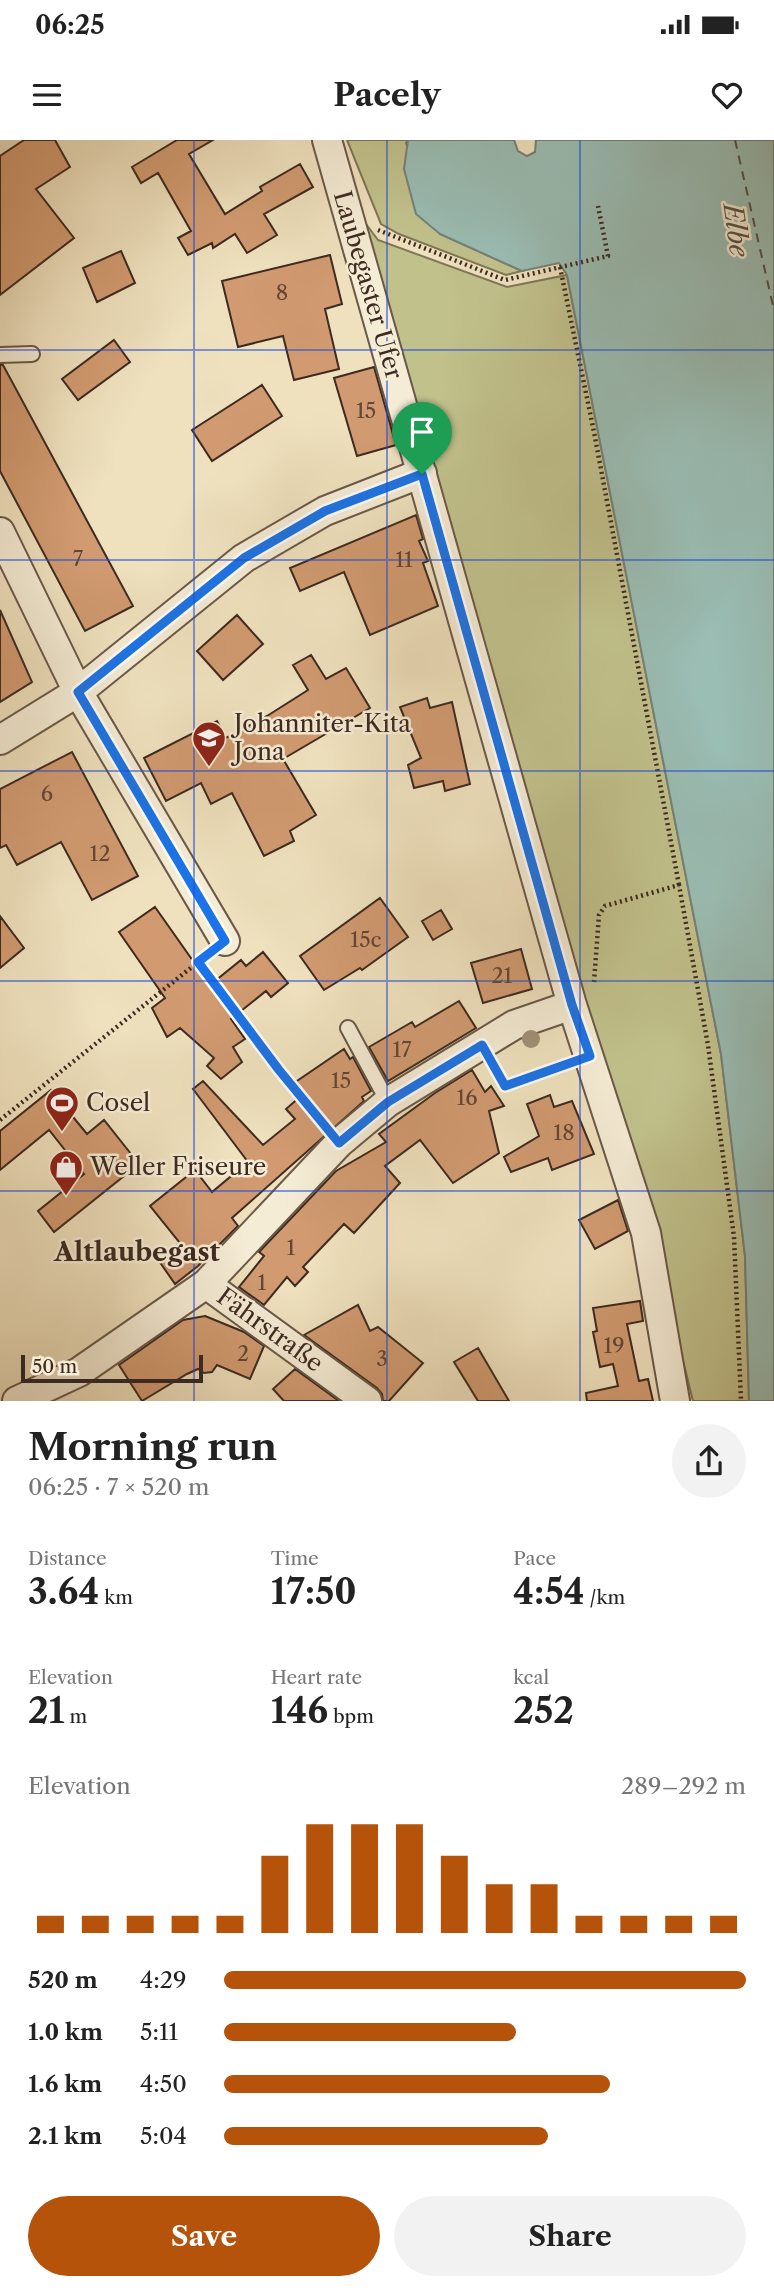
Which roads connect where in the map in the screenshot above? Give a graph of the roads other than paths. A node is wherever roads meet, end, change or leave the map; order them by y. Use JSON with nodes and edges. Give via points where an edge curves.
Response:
{"nodes":[{"id":1,"x":327,"y":140,"type":"edge"},
{"id":2,"x":32,"y":354,"type":"dead end"},
{"id":3,"x":0,"y":355,"type":"edge"},
{"id":4,"x":422,"y":474,"type":"junction"},
{"id":5,"x":0,"y":532,"type":"edge"},
{"id":6,"x":78,"y":692,"type":"junction"},
{"id":7,"x":0,"y":740,"type":"edge"},
{"id":8,"x":225,"y":941,"type":"road end"},
{"id":9,"x":572,"y":1005,"type":"junction"},
{"id":10,"x":348,"y":1028,"type":"dead end"},
{"id":11,"x":388,"y":1102,"type":"junction"},
{"id":12,"x":206,"y":1284,"type":"junction"},
{"id":13,"x":17,"y":1401,"type":"edge"},
{"id":14,"x":367,"y":1401,"type":"edge"},
{"id":15,"x":675,"y":1401,"type":"edge"}],
"edges":[{"from":1,"to":4,"type":"street","name":"Laubegaster Ufer"},
{"from":2,"to":3,"type":"lane"},
{"from":4,"to":6,"type":"street","via":[[325,511],[244,558]]},
{"from":4,"to":9,"type":"street","name":"Laubegaster Ufer"},
{"from":5,"to":6,"type":"street"},
{"from":6,"to":7,"type":"street"},
{"from":6,"to":8,"type":"street"},
{"from":9,"to":11,"type":"street","via":[[514,1025]]},
{"from":9,"to":15,"type":"street","name":"Laubegaster Ufer","via":[[646,1233]]},
{"from":10,"to":11,"type":"lane"},
{"from":11,"to":12,"type":"street","via":[[339,1143]]},
{"from":12,"to":13,"type":"street","via":[[79,1372]]},
{"from":12,"to":14,"type":"street","name":"Fährstraße"}]}
